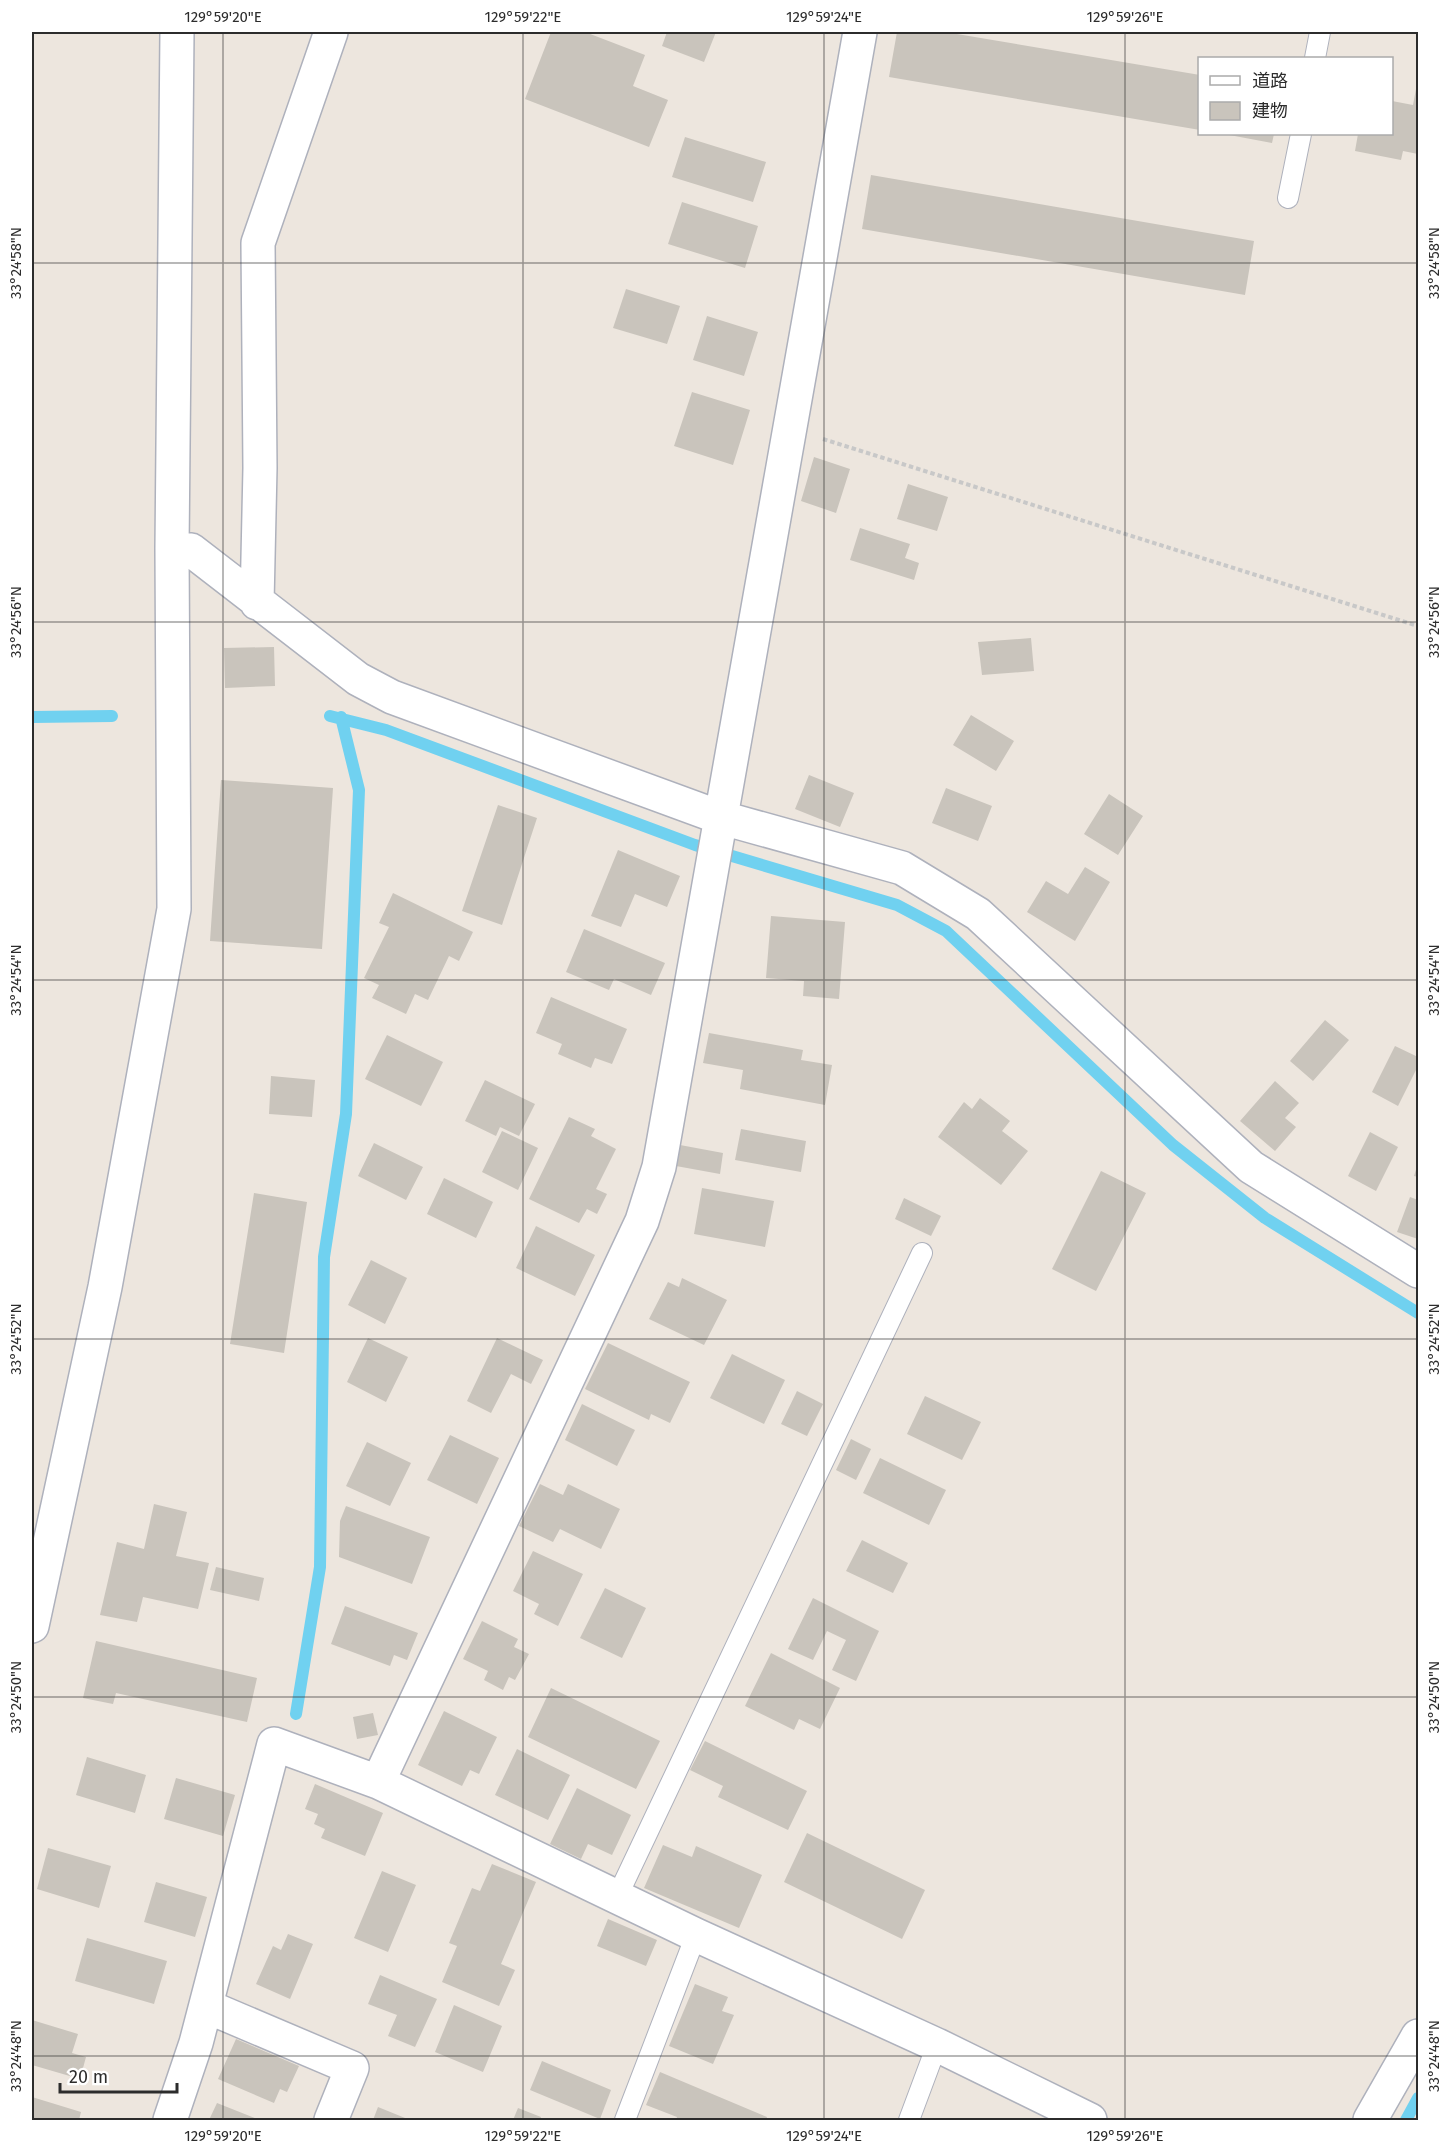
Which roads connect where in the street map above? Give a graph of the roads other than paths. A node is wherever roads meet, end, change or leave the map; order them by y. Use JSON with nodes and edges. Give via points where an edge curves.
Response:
{"nodes":[{"id":1,"x":177,"y":32,"type":"edge"},
{"id":2,"x":331,"y":32,"type":"edge"},
{"id":3,"x":860,"y":32,"type":"edge"},
{"id":4,"x":1320,"y":32,"type":"edge"},
{"id":5,"x":1315,"y":57,"type":"edge"},
{"id":6,"x":1300,"y":135,"type":"edge"},
{"id":7,"x":1288,"y":198,"type":"dead end"},
{"id":8,"x":172,"y":549,"type":"junction"},
{"id":9,"x":257,"y":603,"type":"junction"},
{"id":10,"x":719,"y":817,"type":"junction"},
{"id":11,"x":922,"y":1252,"type":"dead end"},
{"id":12,"x":1419,"y":1271,"type":"edge"},
{"id":13,"x":32,"y":1626,"type":"edge"},
{"id":14,"x":378,"y":1782,"type":"junction"},
{"id":15,"x":617,"y":1897,"type":"junction"},
{"id":16,"x":696,"y":1935,"type":"junction"},
{"id":17,"x":206,"y":2006,"type":"junction"},
{"id":18,"x":1419,"y":2036,"type":"edge"},
{"id":19,"x":937,"y":2045,"type":"junction"},
{"id":20,"x":170,"y":2121,"type":"edge"},
{"id":21,"x":331,"y":2121,"type":"edge"},
{"id":22,"x":625,"y":2121,"type":"edge"},
{"id":23,"x":909,"y":2121,"type":"edge"},
{"id":24,"x":1090,"y":2121,"type":"edge"},
{"id":25,"x":1370,"y":2121,"type":"edge"}],
"edges":[{"from":1,"to":8,"type":"street"},
{"from":2,"to":9,"type":"street","via":[[258,243]]},
{"from":3,"to":10,"type":"street"},
{"from":4,"to":5,"type":"lane"},
{"from":6,"to":7,"type":"lane"},
{"from":8,"to":9,"type":"street","via":[[191,550]]},
{"from":8,"to":13,"type":"street","via":[[174,909],[105,1287]]},
{"from":9,"to":10,"type":"street","via":[[358,679],[392,697]]},
{"from":10,"to":12,"type":"street","via":[[902,868],[978,914],[1251,1167]]},
{"from":10,"to":14,"type":"street","via":[[658,1167],[642,1221]]},
{"from":11,"to":15,"type":"lane"},
{"from":14,"to":15,"type":"street"},
{"from":14,"to":17,"type":"street","via":[[274,1744]]},
{"from":15,"to":16,"type":"street"},
{"from":16,"to":19,"type":"street"},
{"from":16,"to":22,"type":"lane"},
{"from":17,"to":20,"type":"street"},
{"from":17,"to":21,"type":"street","via":[[352,2068]]},
{"from":18,"to":25,"type":"street"},
{"from":19,"to":23,"type":"lane"},
{"from":19,"to":24,"type":"street"}]}
